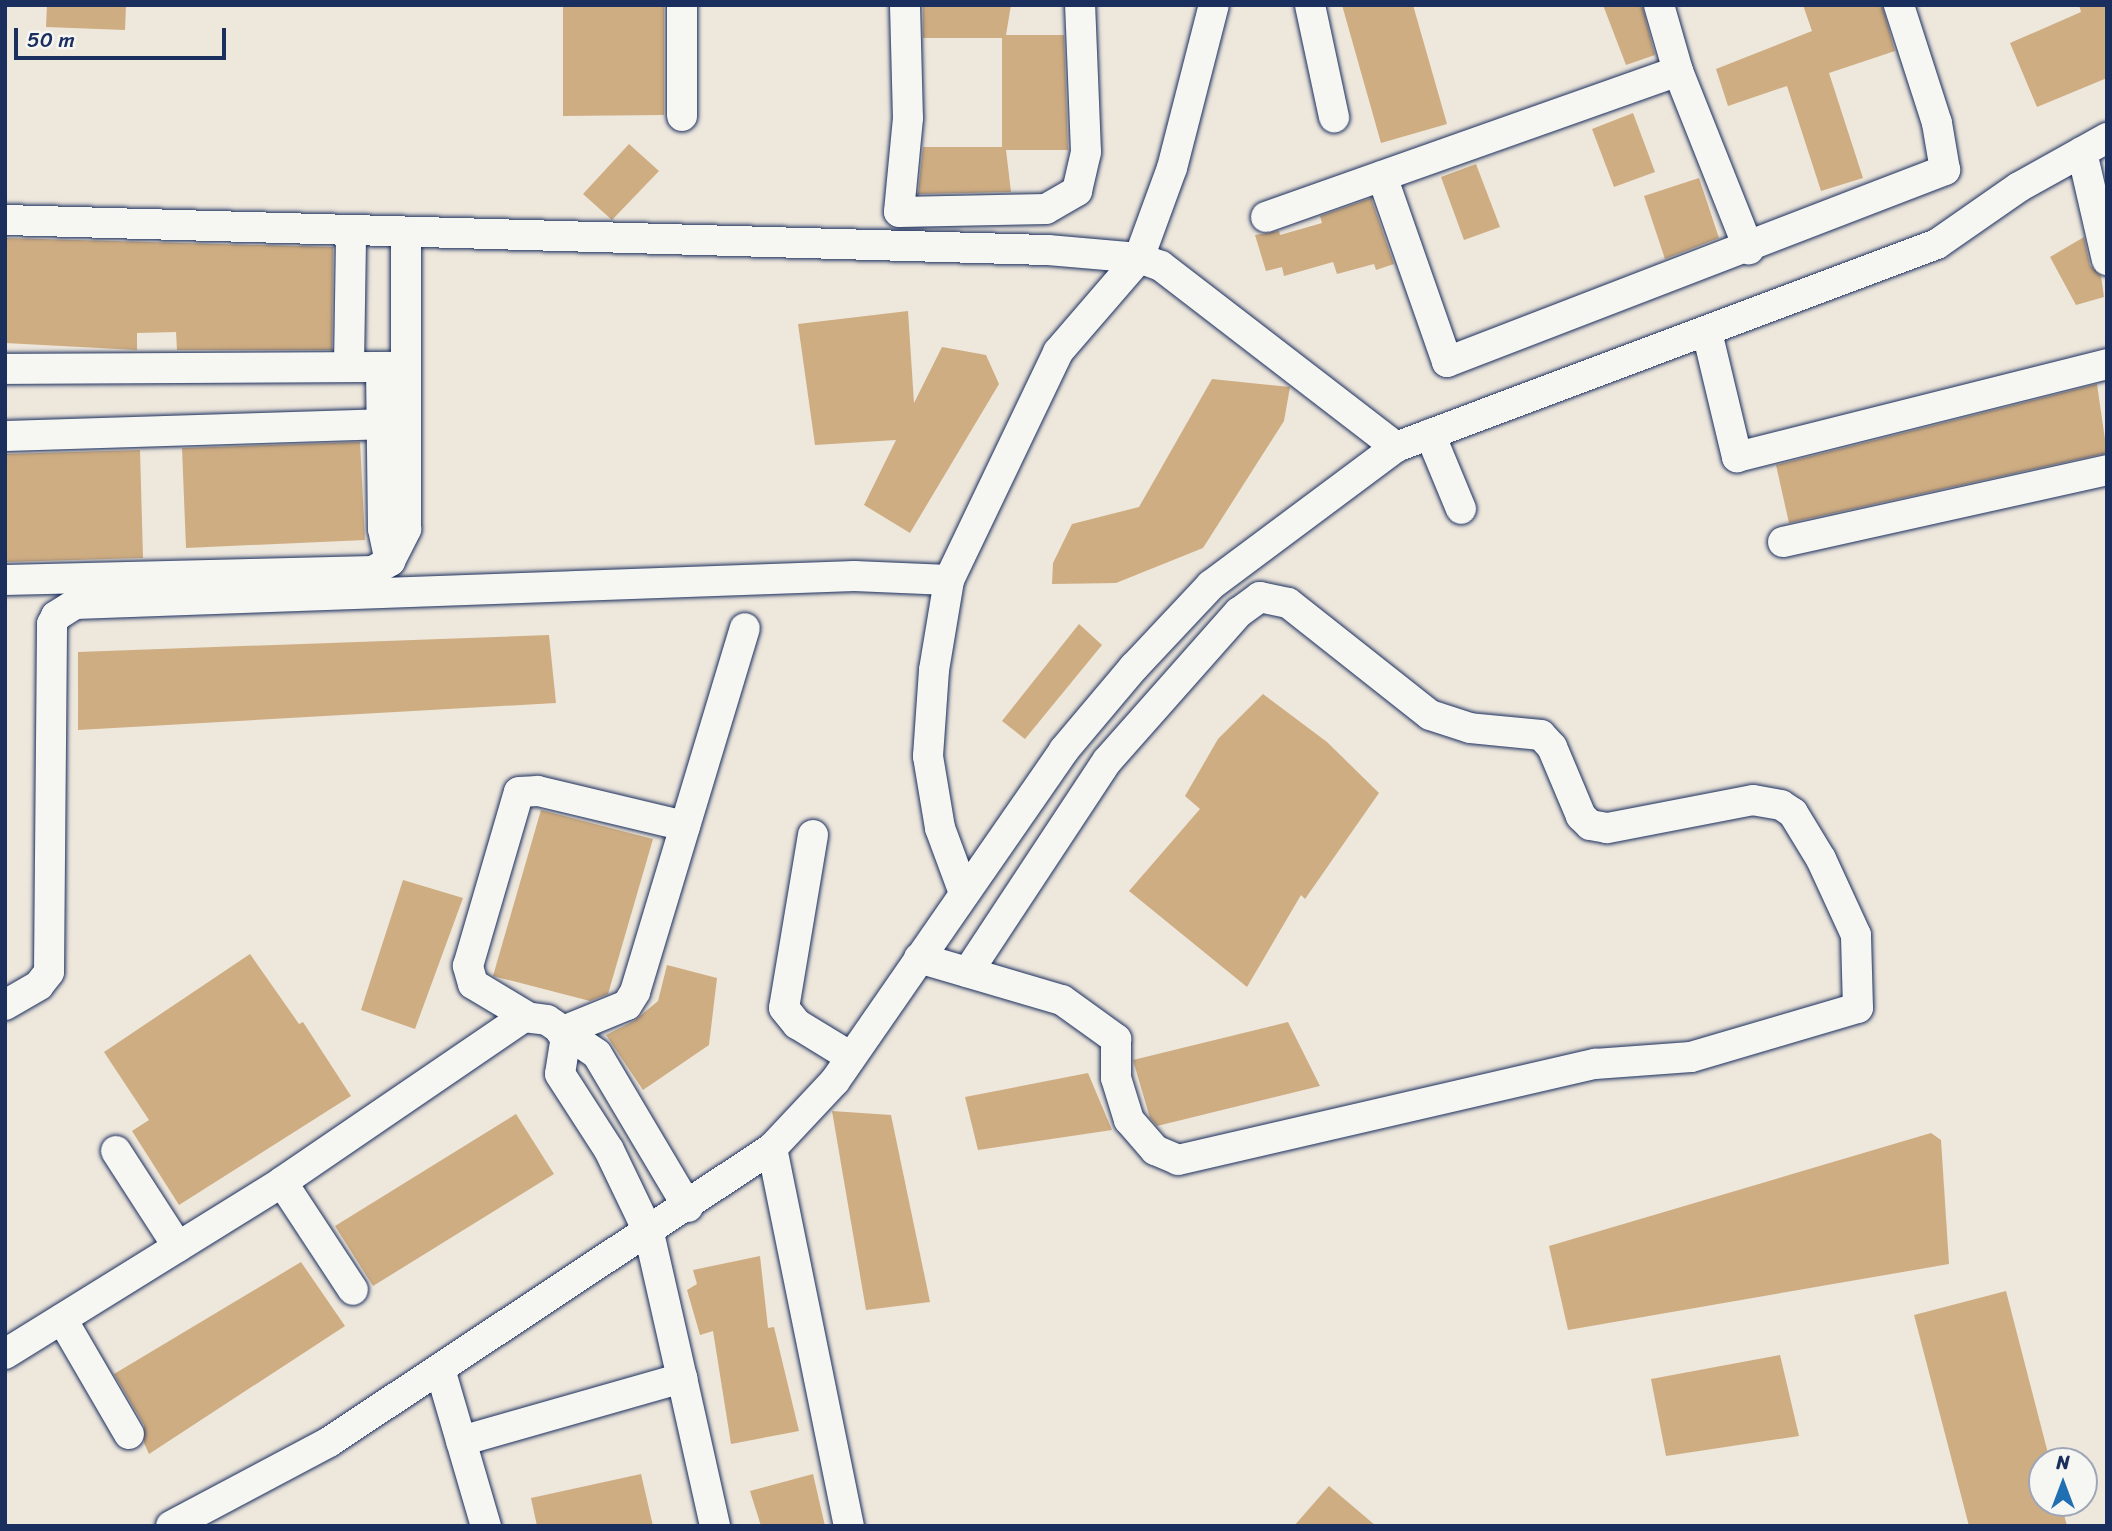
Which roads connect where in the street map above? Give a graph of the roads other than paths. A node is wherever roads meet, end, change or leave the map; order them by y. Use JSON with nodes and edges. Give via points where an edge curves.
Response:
{"nodes":[{"id":1,"x":682,"y":5,"type":"edge"},
{"id":2,"x":905,"y":5,"type":"edge"},
{"id":3,"x":1080,"y":5,"type":"edge"},
{"id":4,"x":1214,"y":5,"type":"edge"},
{"id":5,"x":1310,"y":5,"type":"edge"},
{"id":6,"x":1659,"y":5,"type":"edge"},
{"id":7,"x":1899,"y":5,"type":"edge"},
{"id":8,"x":1678,"y":71,"type":"junction"},
{"id":9,"x":682,"y":116,"type":"dead end"},
{"id":10,"x":1334,"y":117,"type":"dead end"},
{"id":11,"x":2094,"y":145,"type":"edge"},
{"id":12,"x":1381,"y":176,"type":"junction"},
{"id":13,"x":1266,"y":217,"type":"dead end"},
{"id":14,"x":5,"y":220,"type":"edge"},
{"id":15,"x":351,"y":233,"type":"junction"},
{"id":16,"x":407,"y":234,"type":"junction"},
{"id":17,"x":1749,"y":249,"type":"junction"},
{"id":18,"x":1139,"y":258,"type":"junction"},
{"id":19,"x":2107,"y":260,"type":"edge"},
{"id":20,"x":1707,"y":332,"type":"junction"},
{"id":21,"x":2107,"y":364,"type":"edge"},
{"id":22,"x":349,"y":366,"type":"junction"},
{"id":23,"x":394,"y":367,"type":"junction"},
{"id":24,"x":5,"y":369,"type":"edge"},
{"id":25,"x":382,"y":424,"type":"junction"},
{"id":26,"x":1430,"y":434,"type":"junction"},
{"id":27,"x":5,"y":436,"type":"edge"},
{"id":28,"x":1396,"y":447,"type":"junction"},
{"id":29,"x":2107,"y":470,"type":"edge"},
{"id":30,"x":1461,"y":509,"type":"dead end"},
{"id":31,"x":1783,"y":542,"type":"dead end"},
{"id":32,"x":390,"y":561,"type":"junction"},
{"id":33,"x":5,"y":580,"type":"edge"},
{"id":34,"x":949,"y":580,"type":"junction"},
{"id":35,"x":745,"y":628,"type":"dead end"},
{"id":36,"x":685,"y":826,"type":"junction"},
{"id":37,"x":813,"y":835,"type":"dead end"},
{"id":38,"x":964,"y":893,"type":"junction"},
{"id":39,"x":919,"y":958,"type":"junction"},
{"id":40,"x":968,"y":972,"type":"junction"},
{"id":41,"x":5,"y":1005,"type":"edge"},
{"id":42,"x":528,"y":1017,"type":"junction"},
{"id":43,"x":563,"y":1034,"type":"junction"},
{"id":44,"x":852,"y":1056,"type":"junction"},
{"id":45,"x":772,"y":1148,"type":"junction"},
{"id":46,"x":116,"y":1151,"type":"dead end"},
{"id":47,"x":282,"y":1182,"type":"junction"},
{"id":48,"x":688,"y":1207,"type":"junction"},
{"id":49,"x":649,"y":1233,"type":"junction"},
{"id":50,"x":178,"y":1247,"type":"junction"},
{"id":51,"x":354,"y":1290,"type":"dead end"},
{"id":52,"x":62,"y":1319,"type":"junction"},
{"id":53,"x":5,"y":1354,"type":"edge"},
{"id":54,"x":440,"y":1368,"type":"junction"},
{"id":55,"x":682,"y":1378,"type":"junction"},
{"id":56,"x":129,"y":1434,"type":"dead end"},
{"id":57,"x":461,"y":1441,"type":"junction"},
{"id":58,"x":171,"y":1526,"type":"edge"},
{"id":59,"x":486,"y":1526,"type":"edge"},
{"id":60,"x":715,"y":1526,"type":"edge"},
{"id":61,"x":849,"y":1526,"type":"edge"}],
"edges":[{"from":1,"to":9,"type":"street"},
{"from":2,"to":3,"type":"street","via":[[908,118],[899,212],[1046,209],[1077,191],[1086,152]]},
{"from":4,"to":18,"type":"street","via":[[1172,168]]},
{"from":5,"to":10,"type":"street"},
{"from":6,"to":8,"type":"street"},
{"from":7,"to":17,"type":"street","via":[[1937,123],[1945,170]]},
{"from":8,"to":12,"type":"street"},
{"from":8,"to":17,"type":"street"},
{"from":11,"to":19,"type":"street"},
{"from":11,"to":20,"type":"street","via":[[2019,187],[1937,244]]},
{"from":12,"to":13,"type":"street"},
{"from":12,"to":17,"type":"street","via":[[1447,362]]},
{"from":14,"to":15,"type":"street"},
{"from":15,"to":16,"type":"street"},
{"from":15,"to":22,"type":"street"},
{"from":16,"to":18,"type":"street","via":[[1048,250]]},
{"from":16,"to":23,"type":"street"},
{"from":18,"to":28,"type":"street","via":[[1161,266]]},
{"from":18,"to":34,"type":"street","via":[[1058,352]]},
{"from":20,"to":21,"type":"street","via":[[1737,457]]},
{"from":20,"to":26,"type":"street"},
{"from":22,"to":23,"type":"street"},
{"from":22,"to":24,"type":"street"},
{"from":23,"to":25,"type":"street"},
{"from":23,"to":32,"type":"street","via":[[406,529]]},
{"from":25,"to":27,"type":"street"},
{"from":25,"to":32,"type":"street","via":[[383,529]]},
{"from":26,"to":28,"type":"street"},
{"from":26,"to":30,"type":"street"},
{"from":28,"to":38,"type":"street","via":[[1211,585],[1064,750]]},
{"from":29,"to":31,"type":"street"},
{"from":32,"to":33,"type":"street","via":[[373,571]]},
{"from":34,"to":38,"type":"street","via":[[934,670],[928,756],[940,828]]},
{"from":34,"to":41,"type":"street","via":[[854,576],[75,604],[52,624],[49,972],[38,985]]},
{"from":35,"to":36,"type":"street"},
{"from":36,"to":42,"type":"street","via":[[538,791],[519,792],[468,966],[473,984]]},
{"from":36,"to":43,"type":"street","via":[[635,992],[626,1005]]},
{"from":37,"to":44,"type":"street","via":[[784,1009],[797,1024]]},
{"from":38,"to":39,"type":"street"},
{"from":39,"to":40,"type":"street"},
{"from":39,"to":44,"type":"street"},
{"from":40,"to":40,"type":"street","via":[[1107,761],[1239,612],[1260,597],[1287,603],[1430,715],[1479,730],[1541,735],[1552,747],[1581,816],[1590,825],[1607,828],[1753,800],[1793,813],[1821,859],[1856,935],[1858,1007],[1691,1057],[1595,1064],[1178,1160],[1155,1150],[1129,1120],[1116,1078],[1116,1039],[1062,1000]]},
{"from":42,"to":43,"type":"street","via":[[547,1020]]},
{"from":42,"to":47,"type":"street"},
{"from":43,"to":48,"type":"street","via":[[597,1054]]},
{"from":43,"to":49,"type":"street","via":[[560,1074],[609,1150]]},
{"from":44,"to":45,"type":"street"},
{"from":45,"to":48,"type":"street"},
{"from":45,"to":61,"type":"street"},
{"from":46,"to":50,"type":"street"},
{"from":47,"to":50,"type":"street"},
{"from":47,"to":51,"type":"street"},
{"from":48,"to":49,"type":"street"},
{"from":49,"to":54,"type":"street"},
{"from":49,"to":55,"type":"street"},
{"from":50,"to":52,"type":"street"},
{"from":52,"to":53,"type":"street"},
{"from":52,"to":56,"type":"street"},
{"from":54,"to":57,"type":"street"},
{"from":54,"to":58,"type":"street","via":[[329,1442]]},
{"from":55,"to":57,"type":"street"},
{"from":55,"to":60,"type":"street"},
{"from":57,"to":59,"type":"street"}]}
